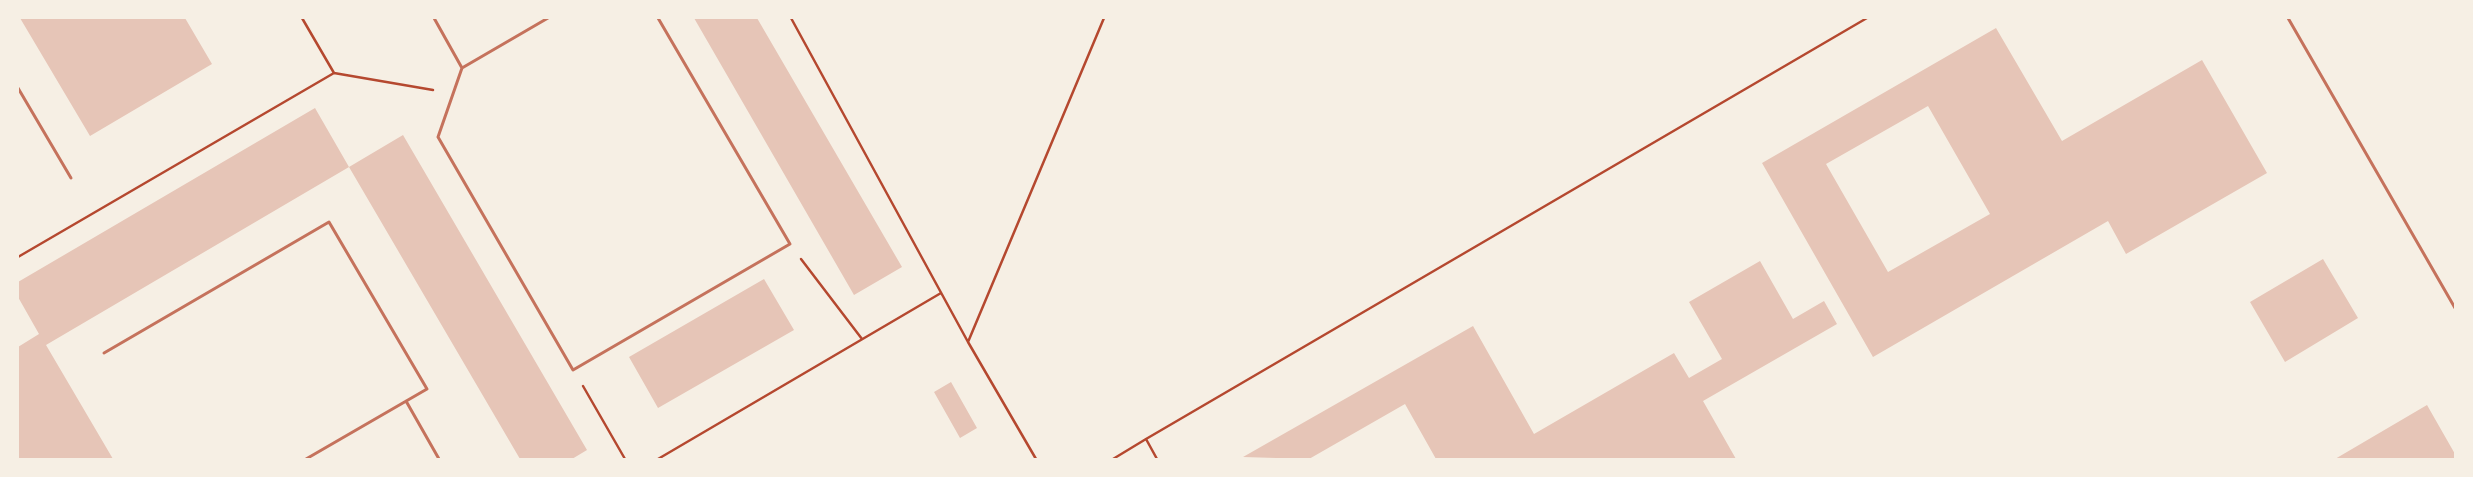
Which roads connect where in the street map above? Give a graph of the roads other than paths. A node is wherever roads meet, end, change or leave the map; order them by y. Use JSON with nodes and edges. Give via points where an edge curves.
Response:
{"nodes":[{"id":1,"x":434,"y":18,"type":"edge"},
{"id":2,"x":548,"y":18,"type":"edge"},
{"id":3,"x":658,"y":18,"type":"edge"},
{"id":4,"x":2288,"y":18,"type":"edge"},
{"id":5,"x":462,"y":68,"type":"junction"},
{"id":6,"x":18,"y":88,"type":"edge"},
{"id":7,"x":71,"y":178,"type":"dead end"},
{"id":8,"x":2455,"y":308,"type":"edge"},
{"id":9,"x":104,"y":353,"type":"dead end"},
{"id":10,"x":406,"y":401,"type":"junction"},
{"id":11,"x":306,"y":459,"type":"edge"},
{"id":12,"x":439,"y":459,"type":"edge"}],
"edges":[{"from":1,"to":5,"type":"lane"},
{"from":2,"to":5,"type":"lane"},
{"from":3,"to":5,"type":"lane","via":[[790,244],[573,370],[438,137]]},
{"from":4,"to":8,"type":"lane"},
{"from":6,"to":7,"type":"lane"},
{"from":9,"to":10,"type":"lane","via":[[329,222],[427,388]]},
{"from":10,"to":11,"type":"lane"},
{"from":10,"to":12,"type":"lane"}]}
